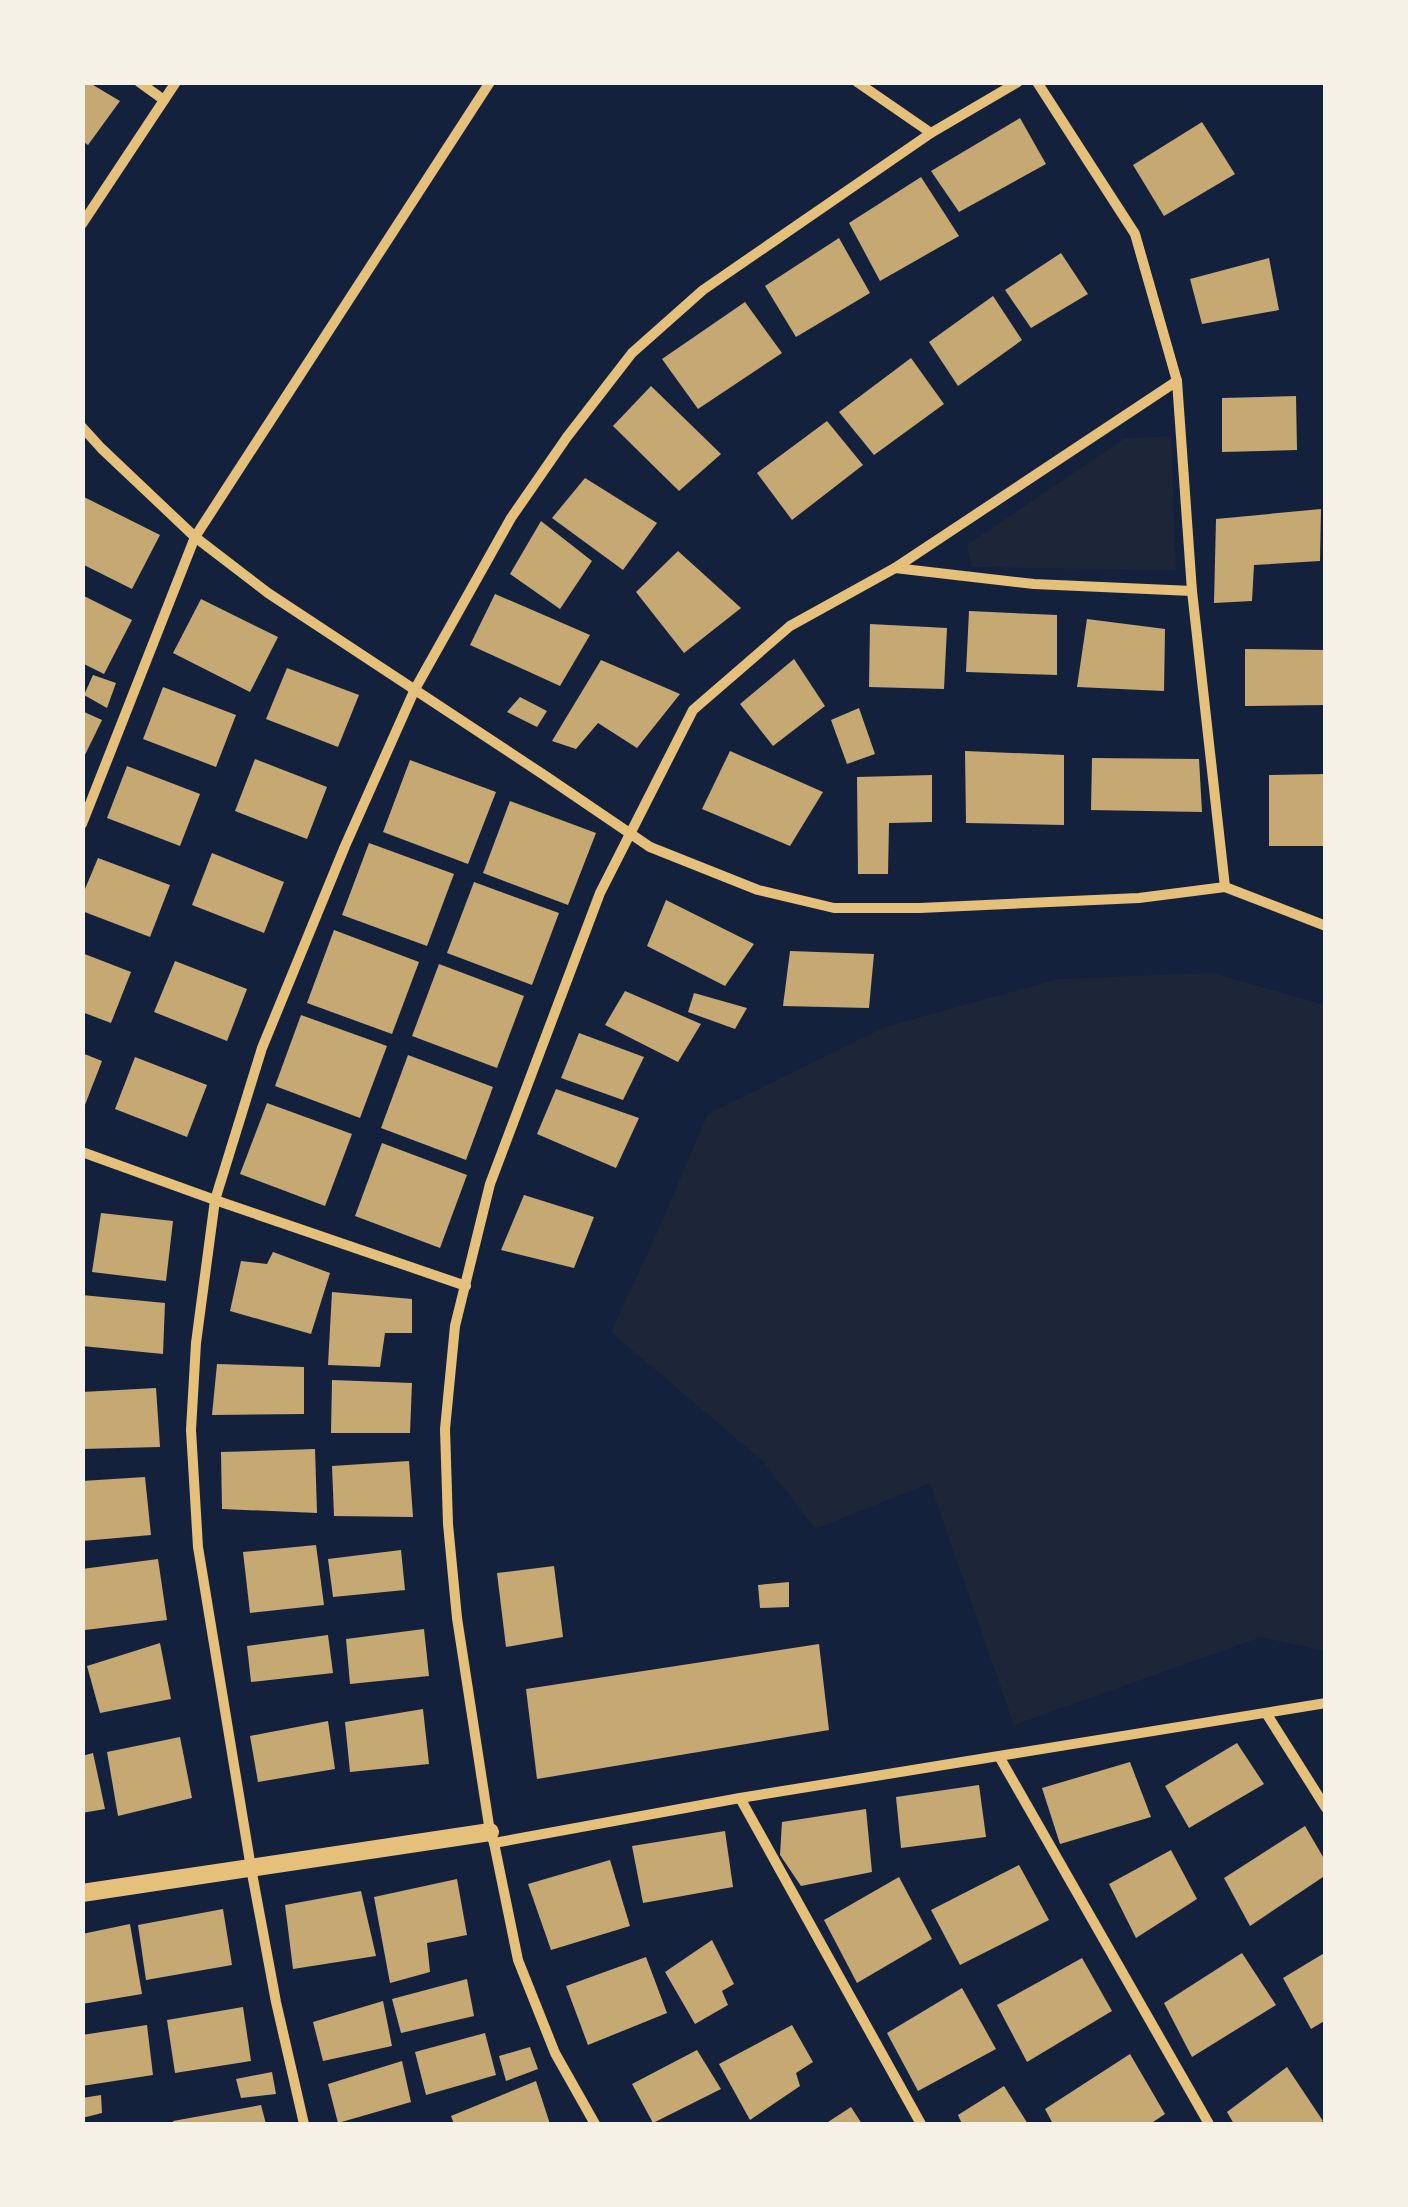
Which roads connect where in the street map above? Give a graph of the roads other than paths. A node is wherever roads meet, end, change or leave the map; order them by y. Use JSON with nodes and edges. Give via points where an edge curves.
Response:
{"nodes":[{"id":1,"x":139,"y":82,"type":"edge"},
{"id":2,"x":176,"y":82,"type":"edge"},
{"id":3,"x":490,"y":82,"type":"edge"},
{"id":4,"x":857,"y":82,"type":"edge"},
{"id":5,"x":1018,"y":82,"type":"edge"},
{"id":6,"x":1037,"y":82,"type":"edge"},
{"id":7,"x":164,"y":100,"type":"junction"},
{"id":8,"x":931,"y":133,"type":"junction"},
{"id":9,"x":82,"y":224,"type":"edge"},
{"id":10,"x":1178,"y":380,"type":"junction"},
{"id":11,"x":82,"y":427,"type":"edge"},
{"id":12,"x":195,"y":537,"type":"junction"},
{"id":13,"x":894,"y":568,"type":"junction"},
{"id":14,"x":1192,"y":591,"type":"junction"},
{"id":15,"x":414,"y":689,"type":"junction"},
{"id":16,"x":82,"y":824,"type":"edge"},
{"id":17,"x":629,"y":834,"type":"junction"},
{"id":18,"x":1225,"y":887,"type":"junction"},
{"id":19,"x":1326,"y":926,"type":"edge"},
{"id":20,"x":82,"y":1152,"type":"edge"},
{"id":21,"x":214,"y":1200,"type":"junction"},
{"id":22,"x":466,"y":1286,"type":"junction"},
{"id":23,"x":1326,"y":1703,"type":"edge"},
{"id":24,"x":1266,"y":1713,"type":"junction"},
{"id":25,"x":1000,"y":1758,"type":"junction"},
{"id":26,"x":740,"y":1798,"type":"junction"},
{"id":27,"x":1326,"y":1808,"type":"edge"},
{"id":28,"x":492,"y":1838,"type":"junction"},
{"id":29,"x":251,"y":1868,"type":"junction"},
{"id":30,"x":82,"y":1893,"type":"edge"},
{"id":31,"x":304,"y":2124,"type":"edge"},
{"id":32,"x":596,"y":2124,"type":"edge"},
{"id":33,"x":921,"y":2124,"type":"edge"},
{"id":34,"x":1209,"y":2124,"type":"edge"}],
"edges":[{"from":1,"to":7,"type":"street"},
{"from":2,"to":7,"type":"street"},
{"from":3,"to":12,"type":"street"},
{"from":4,"to":8,"type":"street"},
{"from":5,"to":8,"type":"street"},
{"from":6,"to":10,"type":"street","via":[[1135,234]]},
{"from":7,"to":9,"type":"street"},
{"from":8,"to":15,"type":"street","via":[[703,290],[632,353],[511,518]]},
{"from":10,"to":13,"type":"street"},
{"from":10,"to":14,"type":"street"},
{"from":11,"to":12,"type":"street"},
{"from":12,"to":15,"type":"street"},
{"from":12,"to":16,"type":"street"},
{"from":13,"to":14,"type":"street","via":[[1034,584]]},
{"from":13,"to":17,"type":"street","via":[[790,626],[693,710]]},
{"from":14,"to":18,"type":"street"},
{"from":15,"to":17,"type":"street"},
{"from":15,"to":21,"type":"street","via":[[262,1048]]},
{"from":17,"to":18,"type":"street","via":[[758,890],[834,908],[1138,898]]},
{"from":17,"to":22,"type":"street","via":[[600,893],[490,1184]]},
{"from":18,"to":19,"type":"street"},
{"from":20,"to":21,"type":"street"},
{"from":21,"to":22,"type":"street"},
{"from":21,"to":29,"type":"street","via":[[191,1430],[198,1546]]},
{"from":22,"to":28,"type":"street","via":[[444,1429],[448,1524]]},
{"from":23,"to":24,"type":"street"},
{"from":24,"to":25,"type":"street"},
{"from":24,"to":27,"type":"street"},
{"from":25,"to":26,"type":"street"},
{"from":25,"to":34,"type":"street"},
{"from":26,"to":28,"type":"street"},
{"from":26,"to":33,"type":"street"},
{"from":28,"to":29,"type":"street"},
{"from":28,"to":32,"type":"street","via":[[518,1960],[555,2053]]},
{"from":29,"to":30,"type":"street"},
{"from":29,"to":31,"type":"street"}]}
